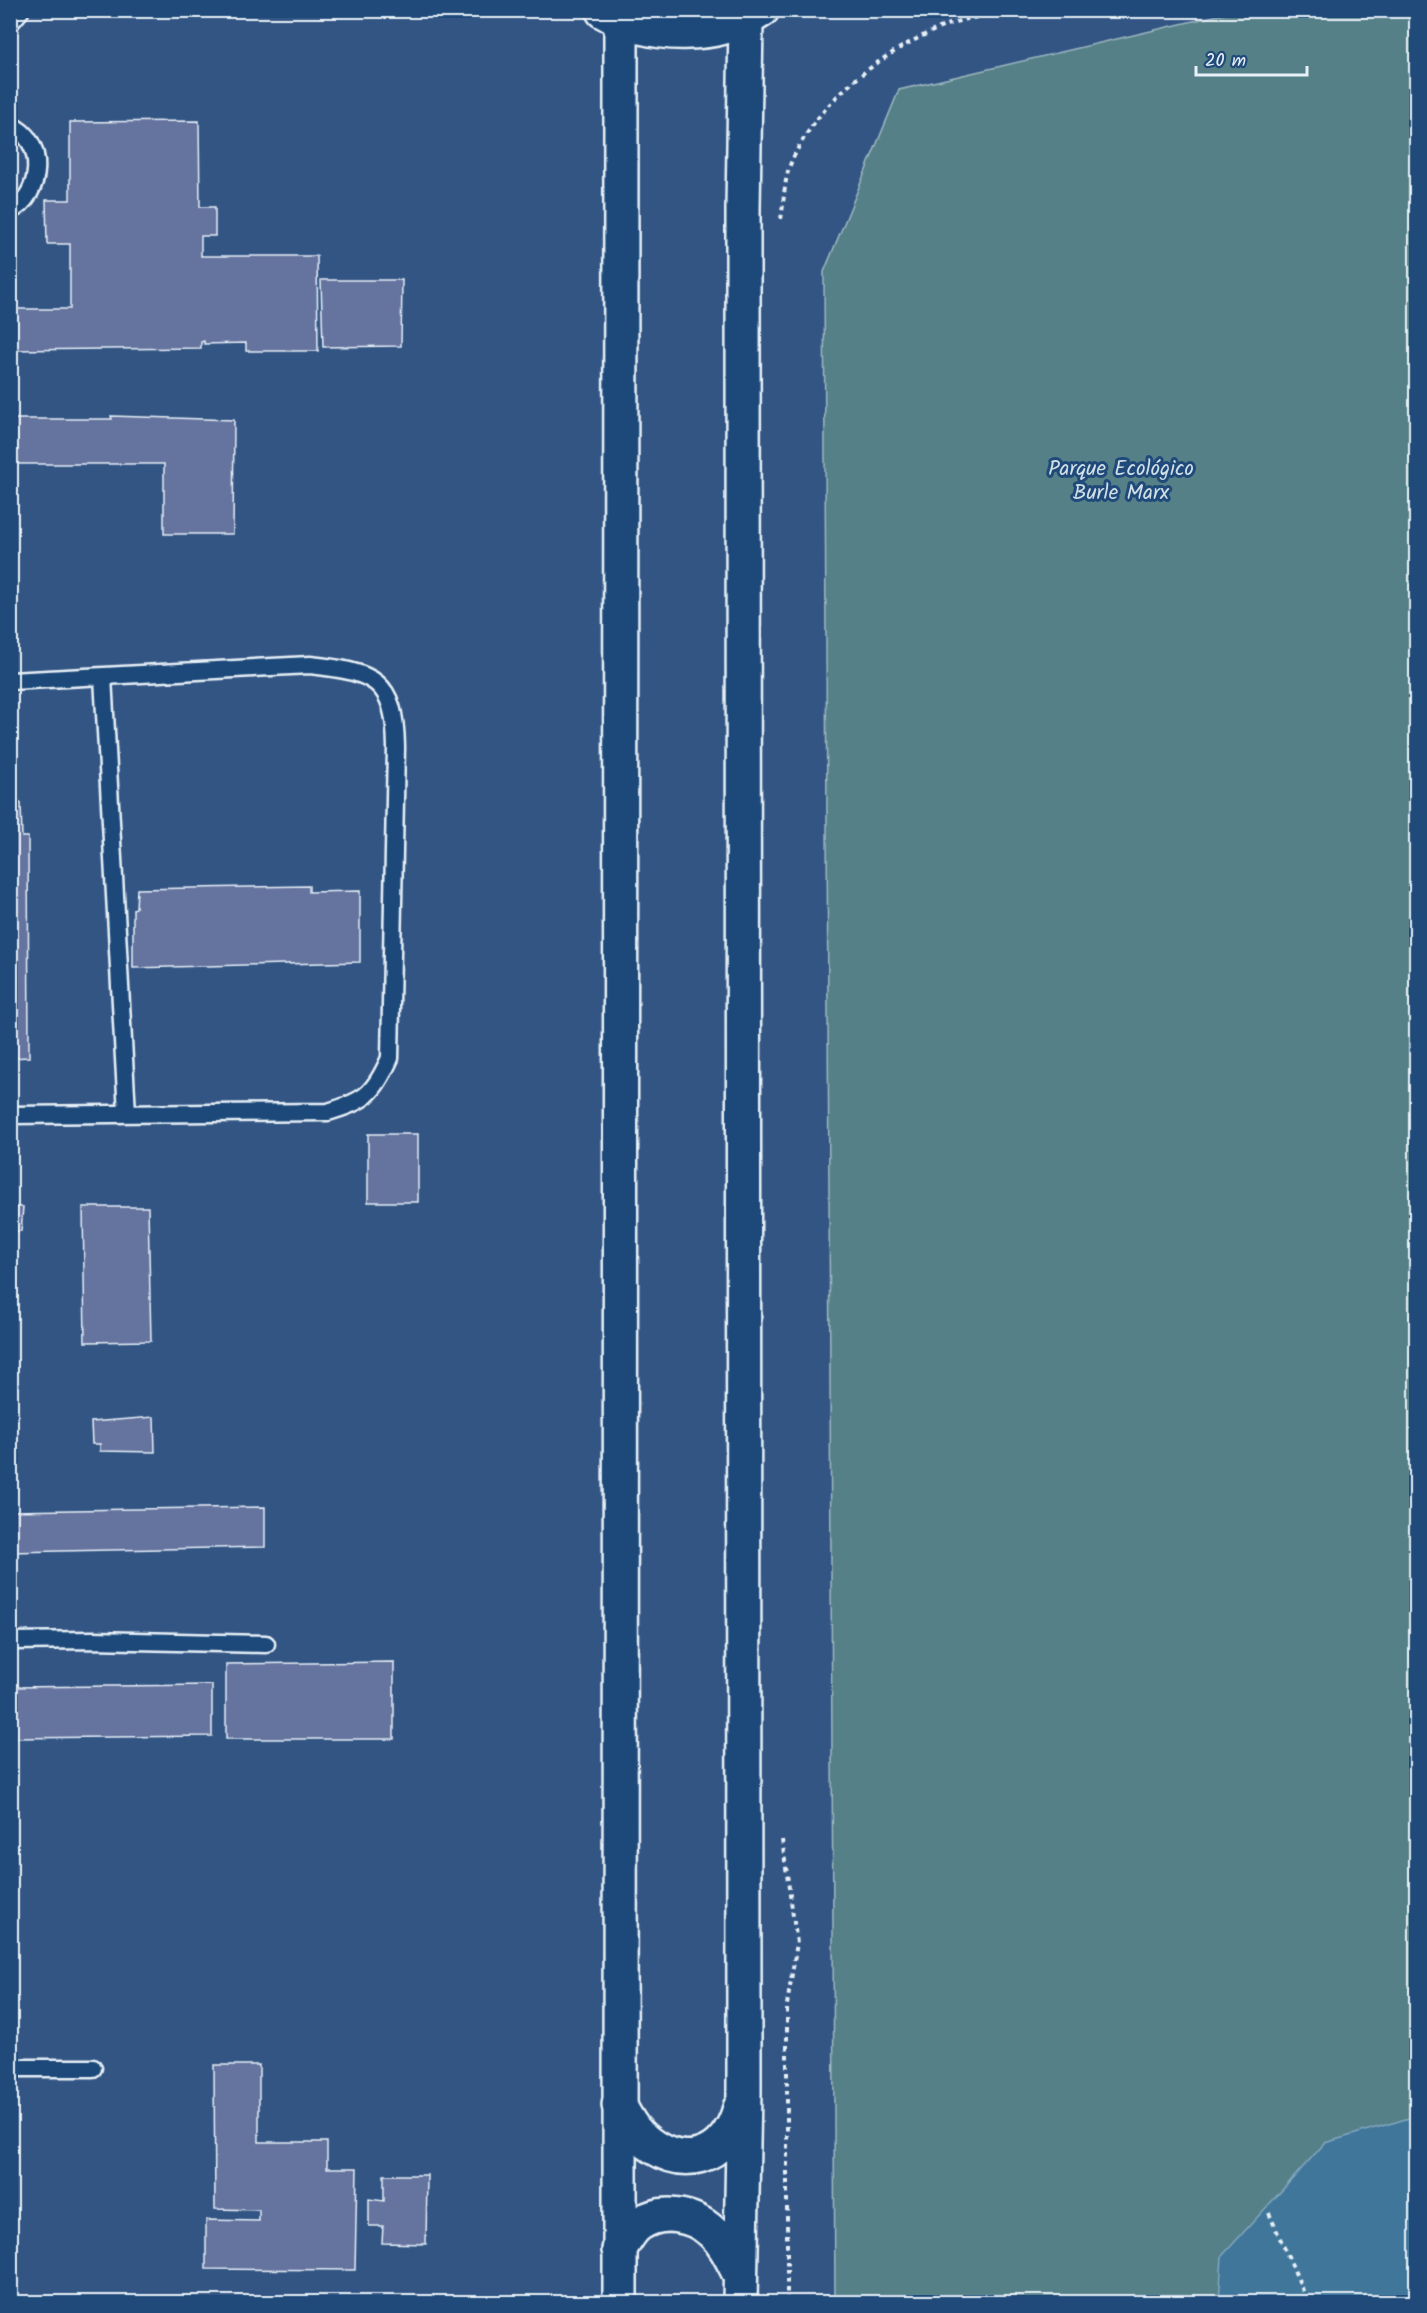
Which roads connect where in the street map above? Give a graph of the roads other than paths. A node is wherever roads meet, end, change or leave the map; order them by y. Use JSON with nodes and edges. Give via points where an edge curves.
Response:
{"nodes":[{"id":1,"x":21,"y":10,"type":"edge"},
{"id":2,"x":611,"y":16,"type":"edge"},
{"id":3,"x":754,"y":16,"type":"edge"},
{"id":4,"x":10,"y":23,"type":"edge"},
{"id":5,"x":10,"y":125,"type":"edge"},
{"id":6,"x":10,"y":211,"type":"edge"},
{"id":7,"x":103,"y":677,"type":"junction"},
{"id":8,"x":10,"y":681,"type":"edge"},
{"id":9,"x":127,"y":1113,"type":"junction"},
{"id":10,"x":10,"y":1115,"type":"edge"},
{"id":11,"x":10,"y":1641,"type":"edge"},
{"id":12,"x":266,"y":1644,"type":"dead end"},
{"id":13,"x":10,"y":2068,"type":"edge"},
{"id":14,"x":93,"y":2068,"type":"dead end"},
{"id":15,"x":744,"y":2092,"type":"junction"},
{"id":16,"x":619,"y":2105,"type":"junction"},
{"id":17,"x":619,"y":2250,"type":"junction"},
{"id":18,"x":740,"y":2289,"type":"edge"},
{"id":19,"x":620,"y":2302,"type":"edge"}],
"edges":[{"from":1,"to":4,"type":"lane"},
{"from":2,"to":3,"type":"street","via":[[684,34]]},
{"from":2,"to":16,"type":"street"},
{"from":3,"to":15,"type":"street","via":[[743,208]]},
{"from":5,"to":6,"type":"lane","via":[[30,141],[37,155],[36,176],[28,195]]},
{"from":7,"to":8,"type":"lane"},
{"from":7,"to":9,"type":"lane"},
{"from":7,"to":9,"type":"lane","via":[[310,665],[339,668],[364,675],[384,687],[392,702],[396,728],[390,1058],[379,1083],[370,1095],[328,1112]]},
{"from":9,"to":10,"type":"lane"},
{"from":11,"to":12,"type":"lane"},
{"from":13,"to":14,"type":"lane"},
{"from":15,"to":16,"type":"street","via":[[726,2141],[711,2153],[695,2157],[679,2157],[660,2150],[641,2137]]},
{"from":15,"to":18,"type":"street"},
{"from":16,"to":17,"type":"street"},
{"from":17,"to":18,"type":"street","via":[[637,2226],[649,2218],[693,2218],[714,2232]]},
{"from":17,"to":19,"type":"street"}]}
